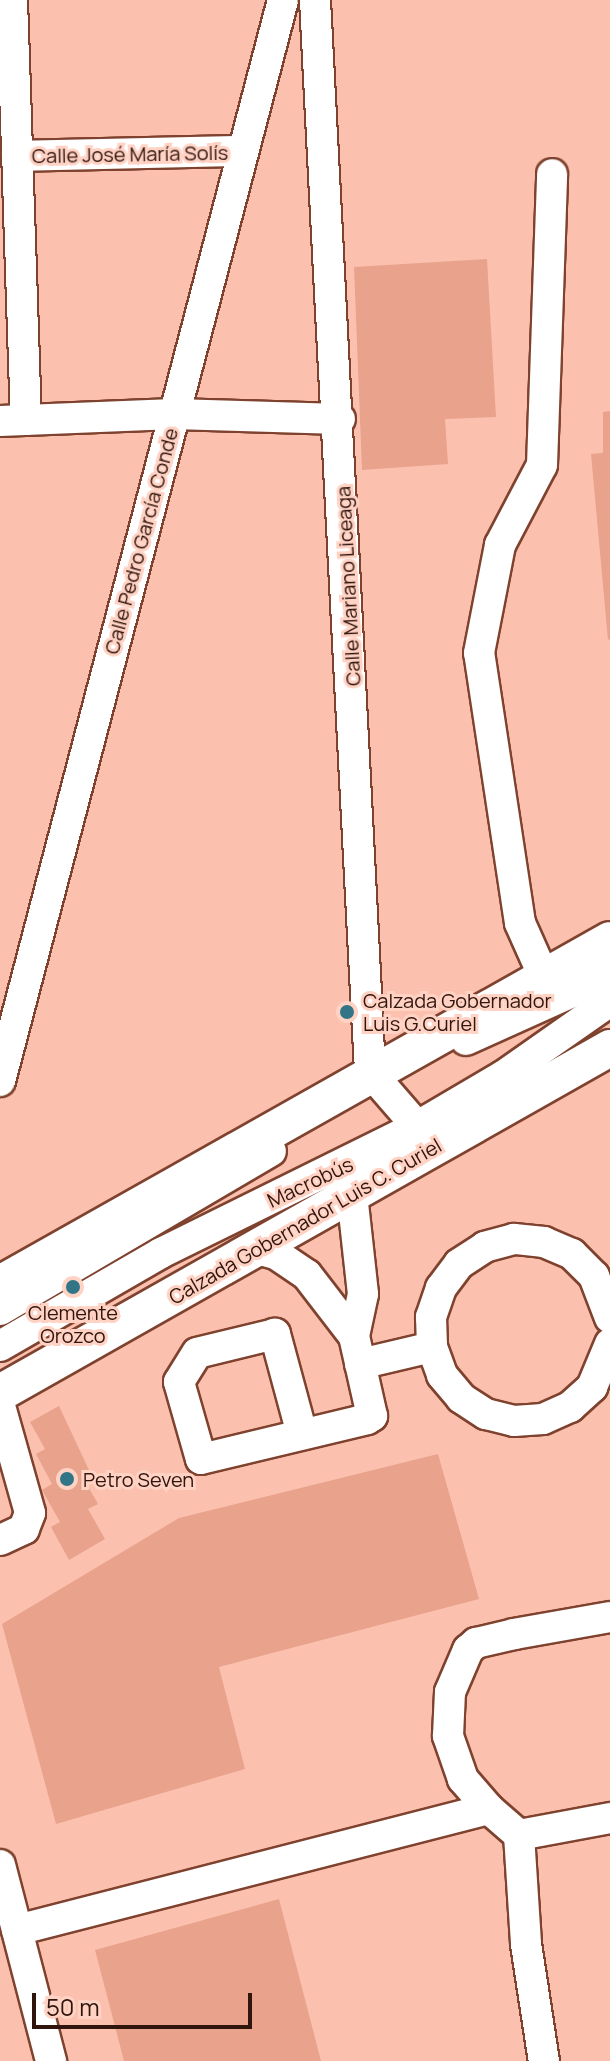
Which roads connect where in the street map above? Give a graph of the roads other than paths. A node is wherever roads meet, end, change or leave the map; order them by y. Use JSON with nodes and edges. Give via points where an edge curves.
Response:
{"nodes":[{"id":1,"x":12,"y":0,"type":"edge"},
{"id":2,"x":283,"y":0,"type":"edge"},
{"id":3,"x":315,"y":0,"type":"edge"},
{"id":4,"x":6,"y":37,"type":"edge"},
{"id":5,"x":243,"y":151,"type":"junction"},
{"id":6,"x":17,"y":156,"type":"junction"},
{"id":7,"x":552,"y":174,"type":"dead end"},
{"id":8,"x":10,"y":242,"type":"edge"},
{"id":9,"x":174,"y":414,"type":"junction"},
{"id":10,"x":340,"y":419,"type":"junction"},
{"id":11,"x":13,"y":420,"type":"edge"},
{"id":12,"x":610,"y":940,"type":"edge"},
{"id":13,"x":610,"y":975,"type":"edge"},
{"id":14,"x":544,"y":977,"type":"junction"},
{"id":15,"x":610,"y":1001,"type":"edge"},
{"id":16,"x":9,"y":1014,"type":"edge"},
{"id":17,"x":610,"y":1048,"type":"edge"},
{"id":18,"x":377,"y":1079,"type":"junction"},
{"id":19,"x":0,"y":1081,"type":"edge"},
{"id":20,"x":427,"y":1136,"type":"junction"},
{"id":21,"x":352,"y":1194,"type":"junction"},
{"id":22,"x":257,"y":1249,"type":"junction"},
{"id":23,"x":0,"y":1284,"type":"edge"},
{"id":24,"x":0,"y":1310,"type":"edge"},
{"id":25,"x":610,"y":1318,"type":"edge"},
{"id":26,"x":610,"y":1344,"type":"edge"},
{"id":27,"x":0,"y":1346,"type":"edge"},
{"id":28,"x":432,"y":1347,"type":"junction"},
{"id":29,"x":357,"y":1350,"type":"junction"},
{"id":30,"x":0,"y":1393,"type":"edge"},
{"id":31,"x":0,"y":1406,"type":"edge"},
{"id":32,"x":302,"y":1434,"type":"junction"},
{"id":33,"x":0,"y":1540,"type":"edge"},
{"id":34,"x":610,"y":1617,"type":"edge"},
{"id":35,"x":489,"y":1809,"type":"junction"},
{"id":36,"x":610,"y":1818,"type":"edge"},
{"id":37,"x":519,"y":1835,"type":"junction"},
{"id":38,"x":0,"y":1865,"type":"edge"},
{"id":39,"x":17,"y":1930,"type":"junction"},
{"id":40,"x":51,"y":2061,"type":"edge"},
{"id":41,"x":544,"y":2061,"type":"edge"}],
"edges":[{"from":1,"to":4,"type":"street"},
{"from":2,"to":5,"type":"street","name":"Calle Pedro García Conde"},
{"from":3,"to":10,"type":"street","name":"Calle Mariano Liceaga"},
{"from":4,"to":6,"type":"street"},
{"from":5,"to":6,"type":"street","name":"Calle José María Solís"},
{"from":5,"to":9,"type":"street","name":"Calle Pedro García Conde"},
{"from":6,"to":8,"type":"street"},
{"from":7,"to":14,"type":"street","via":[[542,465],[500,545],[479,653],[520,923]]},
{"from":8,"to":11,"type":"street"},
{"from":9,"to":10,"type":"street"},
{"from":9,"to":11,"type":"street"},
{"from":9,"to":16,"type":"street","name":"Calle Pedro García Conde"},
{"from":10,"to":18,"type":"street","name":"Calle Mariano Liceaga"},
{"from":12,"to":14,"type":"main road"},
{"from":13,"to":18,"type":"street","name":"Macrobús"},
{"from":14,"to":18,"type":"main road"},
{"from":15,"to":20,"type":"street","name":"Macrobús"},
{"from":16,"to":19,"type":"street","name":"Calle Pedro García Conde"},
{"from":17,"to":20,"type":"main road","name":"Calzada Gobernador Luis C. Curiel"},
{"from":18,"to":20,"type":"street"},
{"from":18,"to":23,"type":"main road"},
{"from":18,"to":24,"type":"street","name":"Macrobús"},
{"from":20,"to":21,"type":"main road","name":"Calzada Gobernador Luis C. Curiel"},
{"from":20,"to":27,"type":"street","name":"Macrobús","via":[[161,1253]]},
{"from":21,"to":22,"type":"main road","name":"Calzada Gobernador Luis C. Curiel"},
{"from":21,"to":29,"type":"street","via":[[363,1294]]},
{"from":22,"to":29,"type":"street","via":[[276,1254],[307,1275]]},
{"from":22,"to":30,"type":"main road","name":"Calzada Gobernador Luis C. Curiel"},
{"from":25,"to":28,"type":"street","via":[[594,1276],[572,1254],[544,1242],[514,1239],[485,1247],[459,1264],[441,1288],[431,1317]]},
{"from":26,"to":28,"type":"street","via":[[592,1387],[570,1407],[543,1419],[514,1421],[486,1414],[461,1398],[442,1375]]},
{"from":28,"to":29,"type":"street"},
{"from":29,"to":32,"type":"street","via":[[372,1416]]},
{"from":31,"to":33,"type":"street","via":[[30,1513],[24,1529]]},
{"from":32,"to":32,"type":"street","via":[[199,1457],[179,1382],[193,1356],[275,1334]]},
{"from":34,"to":35,"type":"street","via":[[514,1634],[468,1650],[450,1692],[448,1736],[463,1779]]},
{"from":35,"to":37,"type":"street"},
{"from":35,"to":39,"type":"street"},
{"from":36,"to":37,"type":"street"},
{"from":37,"to":41,"type":"street","via":[[526,1944]]},
{"from":38,"to":39,"type":"street"},
{"from":39,"to":40,"type":"street"}]}
